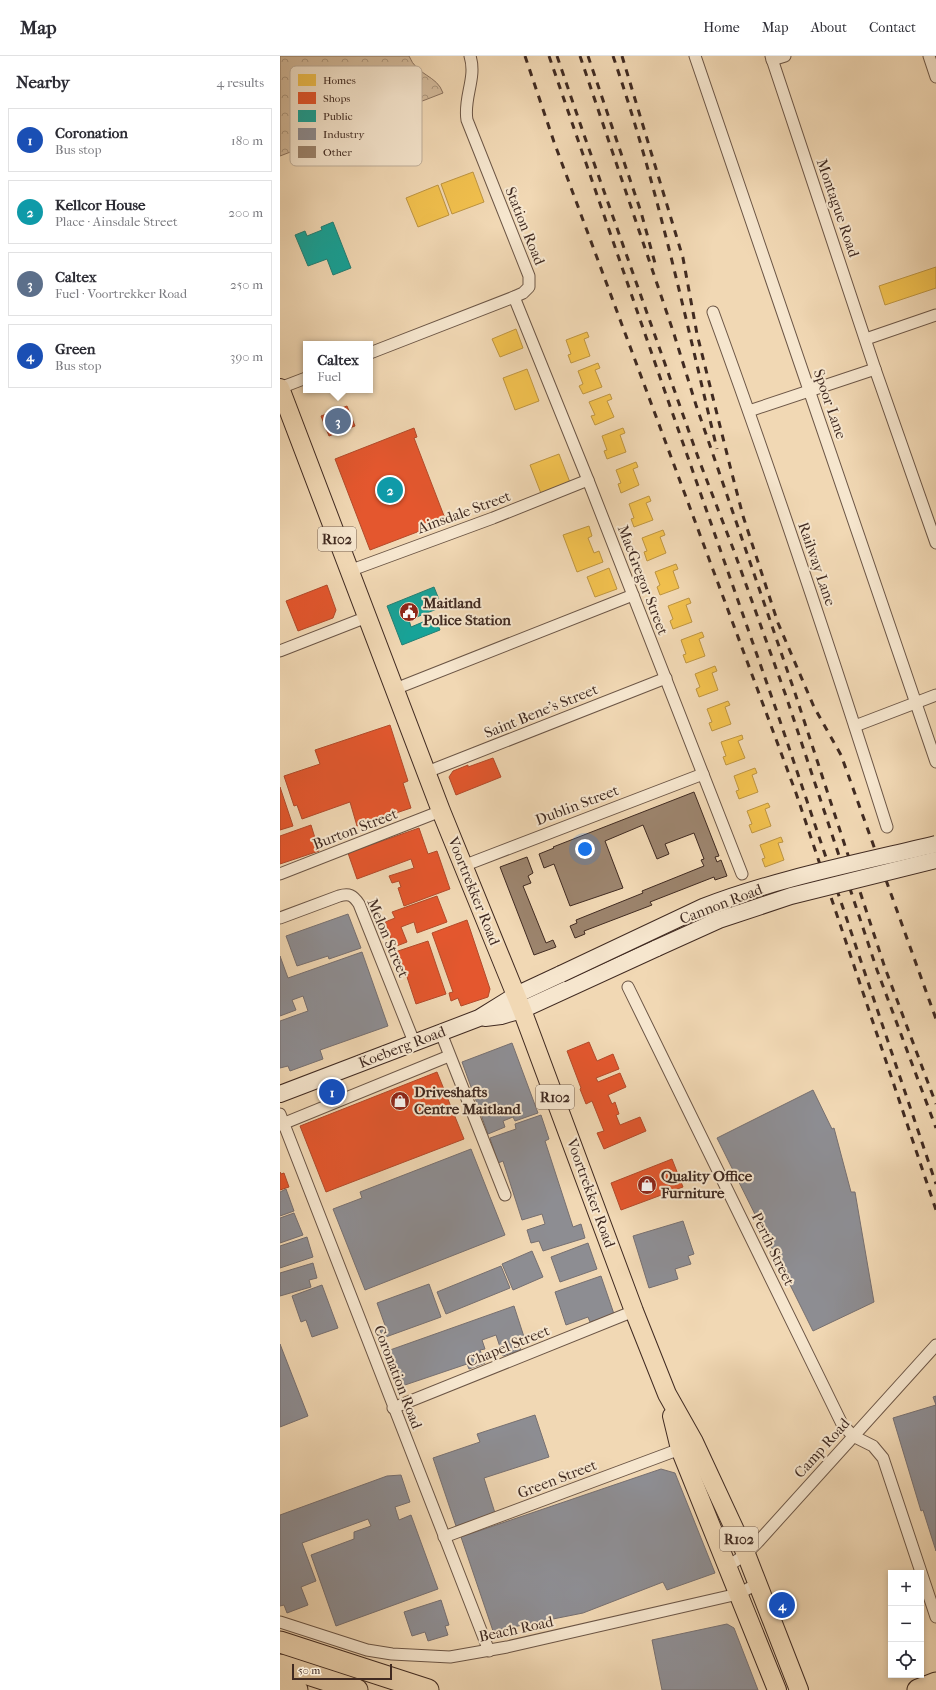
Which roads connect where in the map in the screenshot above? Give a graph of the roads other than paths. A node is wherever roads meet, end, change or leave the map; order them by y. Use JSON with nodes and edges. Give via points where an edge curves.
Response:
{"nodes":[{"id":1,"x":470,"y":56,"type":"edge"},
{"id":2,"x":695,"y":56,"type":"edge"},
{"id":3,"x":785,"y":56,"type":"edge"},
{"id":4,"x":929,"y":56,"type":"edge"},
{"id":5,"x":772,"y":58,"type":"edge"},
{"id":6,"x":936,"y":77,"type":"edge"},
{"id":7,"x":514,"y":297,"type":"junction"},
{"id":8,"x":713,"y":312,"type":"dead end"},
{"id":9,"x":936,"y":315,"type":"edge"},
{"id":10,"x":866,"y":339,"type":"junction"},
{"id":11,"x":373,"y":352,"type":"edge"},
{"id":12,"x":875,"y":369,"type":"junction"},
{"id":13,"x":303,"y":379,"type":"edge"},
{"id":14,"x":280,"y":388,"type":"edge"},
{"id":15,"x":810,"y":391,"type":"junction"},
{"id":16,"x":749,"y":411,"type":"junction"},
{"id":17,"x":588,"y":480,"type":"junction"},
{"id":18,"x":936,"y":543,"type":"edge"},
{"id":19,"x":349,"y":571,"type":"junction"},
{"id":20,"x":633,"y":595,"type":"junction"},
{"id":21,"x":367,"y":618,"type":"junction"},
{"id":22,"x":280,"y":651,"type":"edge"},
{"id":23,"x":666,"y":678,"type":"junction"},
{"id":24,"x":395,"y":689,"type":"junction"},
{"id":25,"x":936,"y":695,"type":"edge"},
{"id":26,"x":916,"y":702,"type":"junction"},
{"id":27,"x":855,"y":726,"type":"junction"},
{"id":28,"x":936,"y":762,"type":"edge"},
{"id":29,"x":427,"y":772,"type":"junction"},
{"id":30,"x":703,"y":774,"type":"junction"},
{"id":31,"x":441,"y":811,"type":"junction"},
{"id":32,"x":887,"y":827,"type":"dead end"},
{"id":33,"x":936,"y":844,"type":"edge"},
{"id":34,"x":936,"y":860,"type":"edge"},
{"id":35,"x":463,"y":866,"type":"junction"},
{"id":36,"x":280,"y":874,"type":"edge"},
{"id":37,"x":742,"y":874,"type":"dead end"},
{"id":38,"x":280,"y":918,"type":"edge"},
{"id":39,"x":628,"y":987,"type":"dead end"},
{"id":40,"x":519,"y":1002,"type":"junction"},
{"id":41,"x":440,"y":1033,"type":"junction"},
{"id":42,"x":414,"y":1042,"type":"junction"},
{"id":43,"x":449,"y":1056,"type":"junction"},
{"id":44,"x":280,"y":1094,"type":"edge"},
{"id":45,"x":281,"y":1121,"type":"edge"},
{"id":46,"x":505,"y":1195,"type":"dead end"},
{"id":47,"x":634,"y":1312,"type":"junction"},
{"id":48,"x":936,"y":1345,"type":"edge"},
{"id":49,"x":667,"y":1394,"type":"junction"},
{"id":50,"x":393,"y":1408,"type":"junction"},
{"id":51,"x":853,"y":1436,"type":"junction"},
{"id":52,"x":680,"y":1449,"type":"junction"},
{"id":53,"x":444,"y":1537,"type":"junction"},
{"id":54,"x":746,"y":1554,"type":"junction"},
{"id":55,"x":727,"y":1567,"type":"junction"},
{"id":56,"x":758,"y":1584,"type":"junction"},
{"id":57,"x":738,"y":1594,"type":"junction"},
{"id":58,"x":936,"y":1616,"type":"edge"},
{"id":59,"x":280,"y":1622,"type":"edge"},
{"id":60,"x":280,"y":1642,"type":"edge"},
{"id":61,"x":489,"y":1651,"type":"junction"},
{"id":62,"x":280,"y":1665,"type":"edge"},
{"id":63,"x":936,"y":1683,"type":"edge"},
{"id":64,"x":280,"y":1685,"type":"edge"},
{"id":65,"x":297,"y":1690,"type":"edge"},
{"id":66,"x":357,"y":1690,"type":"edge"},
{"id":67,"x":428,"y":1690,"type":"edge"},
{"id":68,"x":776,"y":1690,"type":"edge"},
{"id":69,"x":799,"y":1690,"type":"edge"},
{"id":70,"x":918,"y":1690,"type":"edge"}],
"edges":[{"from":1,"to":7,"type":"street","name":"Station Road","via":[[472,71],[466,102],[467,120],[530,279],[527,290]]},
{"from":2,"to":15,"type":"street","name":"Spoor Lane"},
{"from":3,"to":5,"type":"street"},
{"from":4,"to":6,"type":"street"},
{"from":5,"to":10,"type":"street","name":"Montague Road"},
{"from":7,"to":11,"type":"street","name":"Station Road"},
{"from":7,"to":17,"type":"street","name":"MacGregor Street"},
{"from":8,"to":16,"type":"street","name":"Railway Lane"},
{"from":9,"to":10,"type":"street"},
{"from":10,"to":12,"type":"street","name":"Montague Road"},
{"from":12,"to":15,"type":"street"},
{"from":12,"to":18,"type":"street","name":"Montague Road"},
{"from":13,"to":14,"type":"street"},
{"from":14,"to":19,"type":"main road","name":"Voortrekker Road","number":"R102"},
{"from":15,"to":16,"type":"street"},
{"from":15,"to":26,"type":"street","name":"Spoor Lane"},
{"from":16,"to":27,"type":"street","name":"Railway Lane"},
{"from":17,"to":19,"type":"street","name":"Ainsdale Street"},
{"from":17,"to":20,"type":"street","name":"MacGregor Street"},
{"from":19,"to":21,"type":"main road","name":"Voortrekker Road","number":"R102"},
{"from":20,"to":23,"type":"street","name":"MacGregor Street"},
{"from":20,"to":24,"type":"street"},
{"from":21,"to":22,"type":"street"},
{"from":21,"to":24,"type":"main road","name":"Voortrekker Road","number":"R102"},
{"from":23,"to":29,"type":"street","name":"Saint Bene's Street"},
{"from":23,"to":30,"type":"street","name":"MacGregor Street"},
{"from":24,"to":29,"type":"main road","name":"Voortrekker Road","number":"R102"},
{"from":25,"to":26,"type":"street"},
{"from":26,"to":27,"type":"street"},
{"from":26,"to":28,"type":"street","name":"Spoor Lane"},
{"from":27,"to":32,"type":"street","name":"Railway Lane"},
{"from":29,"to":31,"type":"main road","name":"Voortrekker Road","number":"R102"},
{"from":30,"to":35,"type":"street","name":"Dublin Street"},
{"from":30,"to":37,"type":"street","name":"MacGregor Street"},
{"from":31,"to":35,"type":"main road","name":"Voortrekker Road","number":"R102"},
{"from":31,"to":36,"type":"street","name":"Burton Street"},
{"from":33,"to":40,"type":"main road","name":"Cannon Road","bridge":true,"via":[[775,884],[703,907],[561,974]]},
{"from":34,"to":40,"type":"main road","name":"Cannon Road","bridge":true,"via":[[791,896],[719,920],[568,989]]},
{"from":35,"to":40,"type":"main road","name":"Voortrekker Road","number":"R102"},
{"from":38,"to":42,"type":"street","name":"Melon Street","via":[[339,896],[354,896]]},
{"from":39,"to":51,"type":"street","name":"Perth Street","via":[[842,1424]]},
{"from":40,"to":41,"type":"main road","name":"Koeberg Road"},
{"from":40,"to":47,"type":"main road","name":"Voortrekker Road","number":"R102"},
{"from":41,"to":42,"type":"main road","name":"Koeberg Road"},
{"from":41,"to":43,"type":"street"},
{"from":42,"to":44,"type":"main road","name":"Koeberg Road"},
{"from":43,"to":45,"type":"street"},
{"from":43,"to":46,"type":"street"},
{"from":45,"to":50,"type":"street","name":"Coronation Road"},
{"from":47,"to":49,"type":"main road","name":"Voortrekker Road","number":"R102"},
{"from":47,"to":50,"type":"street","name":"Chapel Street"},
{"from":48,"to":51,"type":"street","name":"Camp Road"},
{"from":49,"to":52,"type":"main road","name":"Voortrekker Road","number":"R102"},
{"from":49,"to":54,"type":"main road","name":"Voortrekker Road","number":"R102","via":[[694,1442]]},
{"from":50,"to":53,"type":"street","name":"Coronation Road"},
{"from":51,"to":54,"type":"street","name":"Camp Road"},
{"from":51,"to":58,"type":"street","via":[[873,1446],[883,1458]]},
{"from":52,"to":53,"type":"street","name":"Green Street"},
{"from":52,"to":55,"type":"main road","name":"Voortrekker Road","number":"R102"},
{"from":53,"to":61,"type":"street","name":"Coronation Road"},
{"from":54,"to":55,"type":"street","name":"Camp Road"},
{"from":54,"to":56,"type":"main road","name":"Voortrekker Road","number":"R102"},
{"from":55,"to":57,"type":"main road","name":"Voortrekker Road","number":"R102"},
{"from":56,"to":57,"type":"street","name":"Beach Road"},
{"from":56,"to":69,"type":"main road","name":"Voortrekker Road","number":"R102"},
{"from":57,"to":61,"type":"street","name":"Beach Road"},
{"from":57,"to":68,"type":"main road","name":"Voortrekker Road","number":"R102"},
{"from":59,"to":61,"type":"street","name":"Beach Road","via":[[367,1650],[392,1654],[450,1657]]},
{"from":60,"to":67,"type":"highway"},
{"from":62,"to":66,"type":"highway"},
{"from":63,"to":70,"type":"highway"},
{"from":64,"to":65,"type":"highway"}]}
